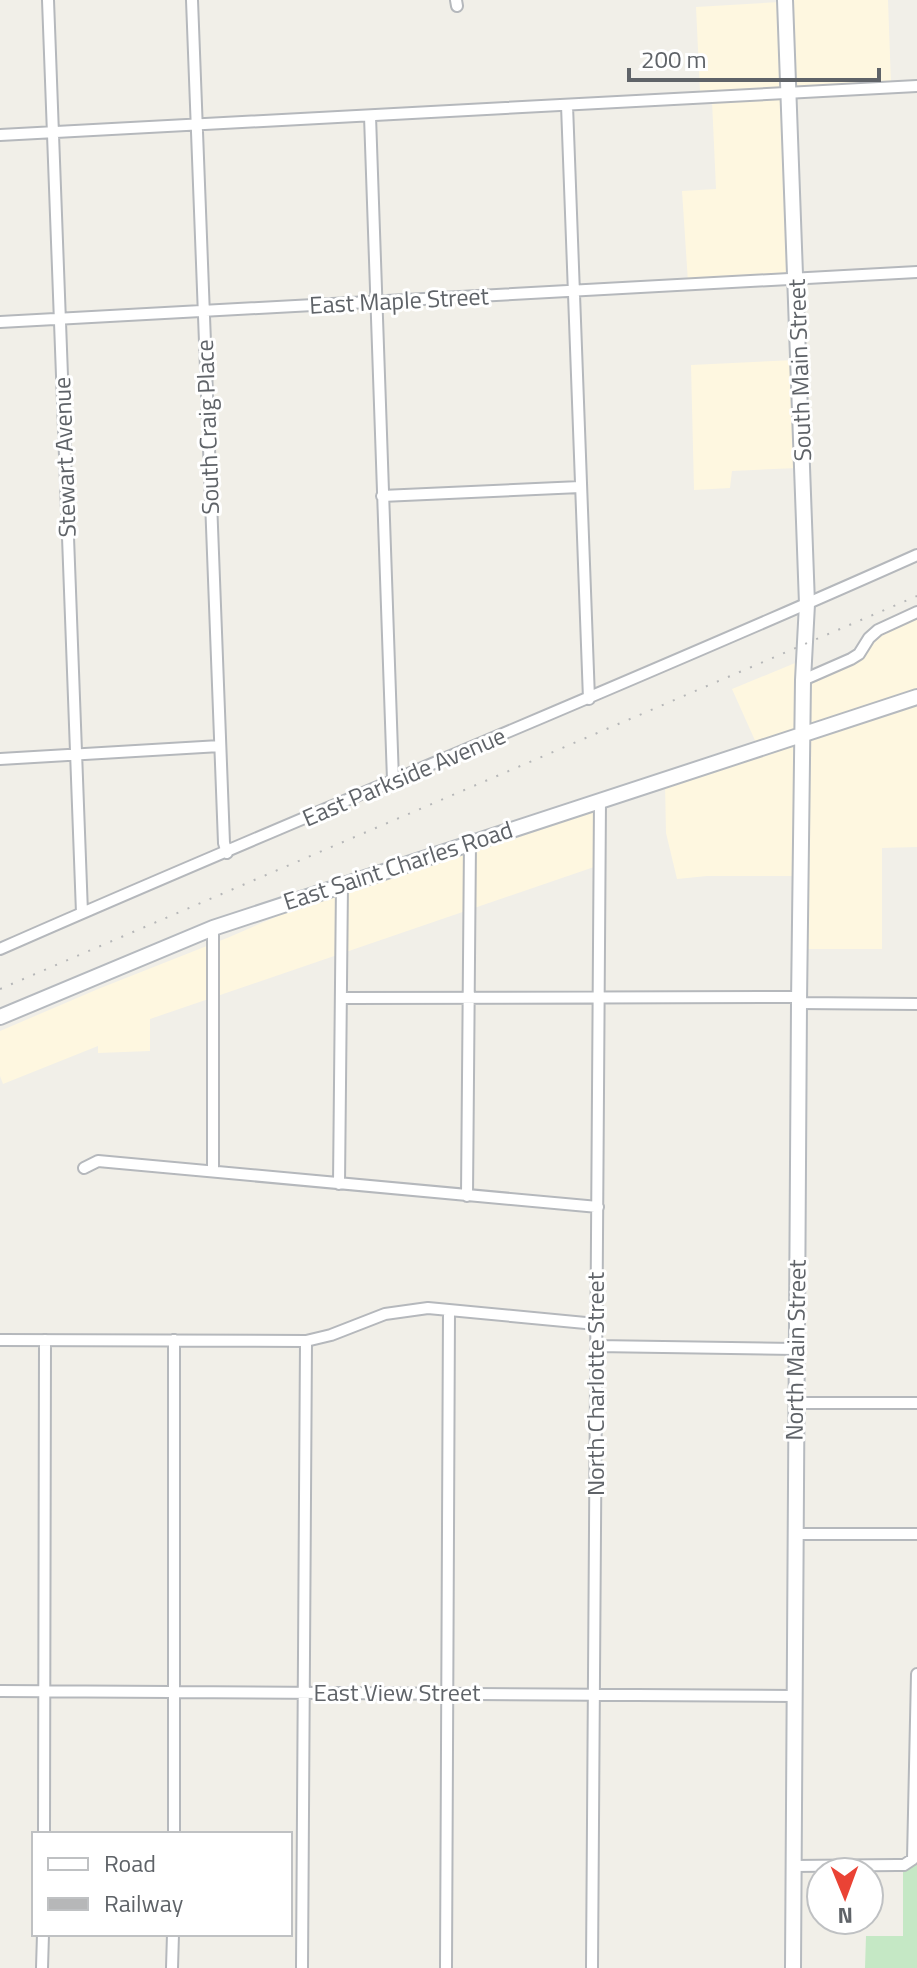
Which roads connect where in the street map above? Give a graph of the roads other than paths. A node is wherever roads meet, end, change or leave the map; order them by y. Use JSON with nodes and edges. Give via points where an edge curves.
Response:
{"nodes":[{"id":1,"x":48,"y":0,"type":"edge"},
{"id":2,"x":192,"y":0,"type":"edge"},
{"id":3,"x":787,"y":2,"type":"edge"},
{"id":4,"x":917,"y":86,"type":"edge"},
{"id":5,"x":789,"y":92,"type":"junction"},
{"id":6,"x":567,"y":105,"type":"junction"},
{"id":7,"x":370,"y":116,"type":"junction"},
{"id":8,"x":197,"y":125,"type":"junction"},
{"id":9,"x":53,"y":132,"type":"junction"},
{"id":10,"x":0,"y":135,"type":"edge"},
{"id":11,"x":917,"y":272,"type":"edge"},
{"id":12,"x":797,"y":279,"type":"junction"},
{"id":13,"x":574,"y":292,"type":"junction"},
{"id":14,"x":375,"y":302,"type":"junction"},
{"id":15,"x":203,"y":312,"type":"junction"},
{"id":16,"x":59,"y":319,"type":"junction"},
{"id":17,"x":0,"y":322,"type":"edge"},
{"id":18,"x":580,"y":487,"type":"junction"},
{"id":19,"x":382,"y":496,"type":"junction"},
{"id":20,"x":917,"y":555,"type":"edge"},
{"id":21,"x":807,"y":604,"type":"junction"},
{"id":22,"x":917,"y":612,"type":"edge"},
{"id":23,"x":803,"y":680,"type":"junction"},
{"id":24,"x":917,"y":697,"type":"edge"},
{"id":25,"x":589,"y":699,"type":"junction"},
{"id":26,"x":803,"y":733,"type":"junction"},
{"id":27,"x":220,"y":746,"type":"junction"},
{"id":28,"x":76,"y":755,"type":"junction"},
{"id":29,"x":0,"y":759,"type":"edge"},
{"id":30,"x":393,"y":780,"type":"junction"},
{"id":31,"x":600,"y":800,"type":"junction"},
{"id":32,"x":470,"y":842,"type":"junction"},
{"id":33,"x":227,"y":853,"type":"junction"},
{"id":34,"x":342,"y":884,"type":"junction"},
{"id":35,"x":82,"y":913,"type":"junction"},
{"id":36,"x":213,"y":928,"type":"junction"},
{"id":37,"x":0,"y":949,"type":"edge"},
{"id":38,"x":342,"y":998,"type":"junction"},
{"id":39,"x":599,"y":998,"type":"junction"},
{"id":40,"x":469,"y":999,"type":"junction"},
{"id":41,"x":799,"y":1000,"type":"junction"},
{"id":42,"x":917,"y":1004,"type":"edge"},
{"id":43,"x":0,"y":1017,"type":"edge"},
{"id":44,"x":84,"y":1168,"type":"dead end"},
{"id":45,"x":213,"y":1170,"type":"junction"},
{"id":46,"x":339,"y":1184,"type":"junction"},
{"id":47,"x":467,"y":1196,"type":"junction"},
{"id":48,"x":598,"y":1207,"type":"junction"},
{"id":49,"x":449,"y":1310,"type":"junction"},
{"id":50,"x":596,"y":1324,"type":"junction"},
{"id":51,"x":0,"y":1340,"type":"edge"},
{"id":52,"x":45,"y":1340,"type":"junction"},
{"id":53,"x":174,"y":1340,"type":"junction"},
{"id":54,"x":306,"y":1341,"type":"junction"},
{"id":55,"x":596,"y":1346,"type":"junction"},
{"id":56,"x":795,"y":1349,"type":"junction"},
{"id":57,"x":795,"y":1403,"type":"junction"},
{"id":58,"x":917,"y":1403,"type":"edge"},
{"id":59,"x":794,"y":1534,"type":"junction"},
{"id":60,"x":917,"y":1534,"type":"edge"},
{"id":61,"x":917,"y":1674,"type":"edge"},
{"id":62,"x":0,"y":1691,"type":"edge"},
{"id":63,"x":45,"y":1691,"type":"junction"},
{"id":64,"x":175,"y":1692,"type":"junction"},
{"id":65,"x":304,"y":1693,"type":"junction"},
{"id":66,"x":447,"y":1693,"type":"junction"},
{"id":67,"x":594,"y":1694,"type":"junction"},
{"id":68,"x":794,"y":1696,"type":"junction"},
{"id":69,"x":44,"y":1832,"type":"edge"},
{"id":70,"x":174,"y":1832,"type":"edge"},
{"id":71,"x":794,"y":1866,"type":"junction"},
{"id":72,"x":43,"y":1936,"type":"edge"},
{"id":73,"x":173,"y":1936,"type":"edge"},
{"id":74,"x":42,"y":1968,"type":"edge"},
{"id":75,"x":172,"y":1968,"type":"edge"},
{"id":76,"x":302,"y":1968,"type":"edge"},
{"id":77,"x":446,"y":1968,"type":"edge"},
{"id":78,"x":592,"y":1968,"type":"edge"},
{"id":79,"x":793,"y":1968,"type":"edge"}],
"edges":[{"from":1,"to":9,"type":"street","name":"Stewart Avenue"},
{"from":2,"to":8,"type":"street","name":"South Craig Place"},
{"from":3,"to":5,"type":"main road","name":"South Main Street"},
{"from":4,"to":5,"type":"street"},
{"from":5,"to":6,"type":"street"},
{"from":5,"to":12,"type":"main road","name":"South Main Street"},
{"from":6,"to":7,"type":"street"},
{"from":6,"to":13,"type":"street"},
{"from":7,"to":8,"type":"street"},
{"from":7,"to":14,"type":"street"},
{"from":8,"to":9,"type":"street"},
{"from":8,"to":15,"type":"street","name":"South Craig Place"},
{"from":9,"to":10,"type":"street"},
{"from":9,"to":16,"type":"street","name":"Stewart Avenue"},
{"from":11,"to":12,"type":"street","name":"East Maple Street"},
{"from":12,"to":13,"type":"street","name":"East Maple Street"},
{"from":12,"to":21,"type":"main road","name":"South Main Street"},
{"from":13,"to":14,"type":"street","name":"East Maple Street"},
{"from":13,"to":18,"type":"street"},
{"from":14,"to":15,"type":"street","name":"East Maple Street"},
{"from":14,"to":19,"type":"street"},
{"from":15,"to":16,"type":"street","name":"East Maple Street"},
{"from":15,"to":27,"type":"street","name":"South Craig Place"},
{"from":16,"to":17,"type":"street","name":"East Maple Street"},
{"from":16,"to":28,"type":"street","name":"Stewart Avenue"},
{"from":18,"to":19,"type":"street"},
{"from":18,"to":25,"type":"street"},
{"from":19,"to":30,"type":"street"},
{"from":20,"to":21,"type":"street","name":"East Parkside Avenue"},
{"from":21,"to":23,"type":"main road","name":"South Main Street"},
{"from":21,"to":25,"type":"street","name":"East Parkside Avenue"},
{"from":22,"to":23,"type":"street","via":[[878,630],[851,659]]},
{"from":23,"to":26,"type":"main road","name":"South Main Street"},
{"from":24,"to":26,"type":"main road","name":"East Saint Charles Road"},
{"from":25,"to":30,"type":"street","name":"East Parkside Avenue"},
{"from":26,"to":31,"type":"main road","name":"East Saint Charles Road"},
{"from":26,"to":41,"type":"main road","name":"North Main Street"},
{"from":27,"to":28,"type":"street"},
{"from":27,"to":33,"type":"street","name":"South Craig Place"},
{"from":28,"to":29,"type":"street"},
{"from":28,"to":35,"type":"street","name":"Stewart Avenue"},
{"from":30,"to":33,"type":"street","name":"East Parkside Avenue"},
{"from":31,"to":32,"type":"main road","name":"East Saint Charles Road"},
{"from":31,"to":39,"type":"street","name":"North Charlotte Street"},
{"from":32,"to":34,"type":"main road","name":"East Saint Charles Road"},
{"from":32,"to":40,"type":"street"},
{"from":33,"to":35,"type":"street","name":"East Parkside Avenue"},
{"from":34,"to":36,"type":"main road","name":"East Saint Charles Road"},
{"from":34,"to":38,"type":"street"},
{"from":35,"to":37,"type":"street","name":"East Parkside Avenue"},
{"from":36,"to":43,"type":"main road","name":"East Saint Charles Road"},
{"from":36,"to":45,"type":"street"},
{"from":38,"to":40,"type":"street"},
{"from":38,"to":46,"type":"street"},
{"from":39,"to":40,"type":"street"},
{"from":39,"to":41,"type":"street"},
{"from":39,"to":48,"type":"street","name":"North Charlotte Street"},
{"from":40,"to":47,"type":"street"},
{"from":41,"to":42,"type":"street"},
{"from":41,"to":56,"type":"main road","name":"North Main Street"},
{"from":44,"to":45,"type":"street","via":[[98,1161]]},
{"from":45,"to":46,"type":"street"},
{"from":46,"to":47,"type":"street"},
{"from":47,"to":48,"type":"street"},
{"from":48,"to":50,"type":"street","name":"North Charlotte Street"},
{"from":49,"to":50,"type":"street"},
{"from":49,"to":54,"type":"street","via":[[399,1311]]},
{"from":49,"to":66,"type":"street"},
{"from":50,"to":55,"type":"street","name":"North Charlotte Street"},
{"from":51,"to":52,"type":"street"},
{"from":52,"to":53,"type":"street"},
{"from":52,"to":63,"type":"street"},
{"from":53,"to":54,"type":"street"},
{"from":53,"to":64,"type":"street"},
{"from":54,"to":65,"type":"street"},
{"from":55,"to":56,"type":"street"},
{"from":55,"to":67,"type":"street","name":"North Charlotte Street"},
{"from":56,"to":57,"type":"main road","name":"North Main Street"},
{"from":57,"to":58,"type":"street"},
{"from":57,"to":59,"type":"main road","name":"North Main Street"},
{"from":59,"to":60,"type":"street"},
{"from":59,"to":68,"type":"main road","name":"North Main Street"},
{"from":61,"to":71,"type":"street","via":[[910,1862]]},
{"from":62,"to":63,"type":"street","name":"East View Street"},
{"from":63,"to":64,"type":"street","name":"East View Street"},
{"from":63,"to":69,"type":"street"},
{"from":64,"to":65,"type":"street","name":"East View Street"},
{"from":64,"to":70,"type":"street"},
{"from":65,"to":66,"type":"street","name":"East View Street"},
{"from":65,"to":76,"type":"street"},
{"from":66,"to":67,"type":"street","name":"East View Street"},
{"from":66,"to":77,"type":"street"},
{"from":67,"to":68,"type":"street","name":"East View Street"},
{"from":67,"to":78,"type":"street","name":"North Charlotte Street"},
{"from":68,"to":71,"type":"main road","name":"North Main Street"},
{"from":71,"to":79,"type":"main road","name":"North Main Street"},
{"from":72,"to":74,"type":"street"},
{"from":73,"to":75,"type":"street"}]}
